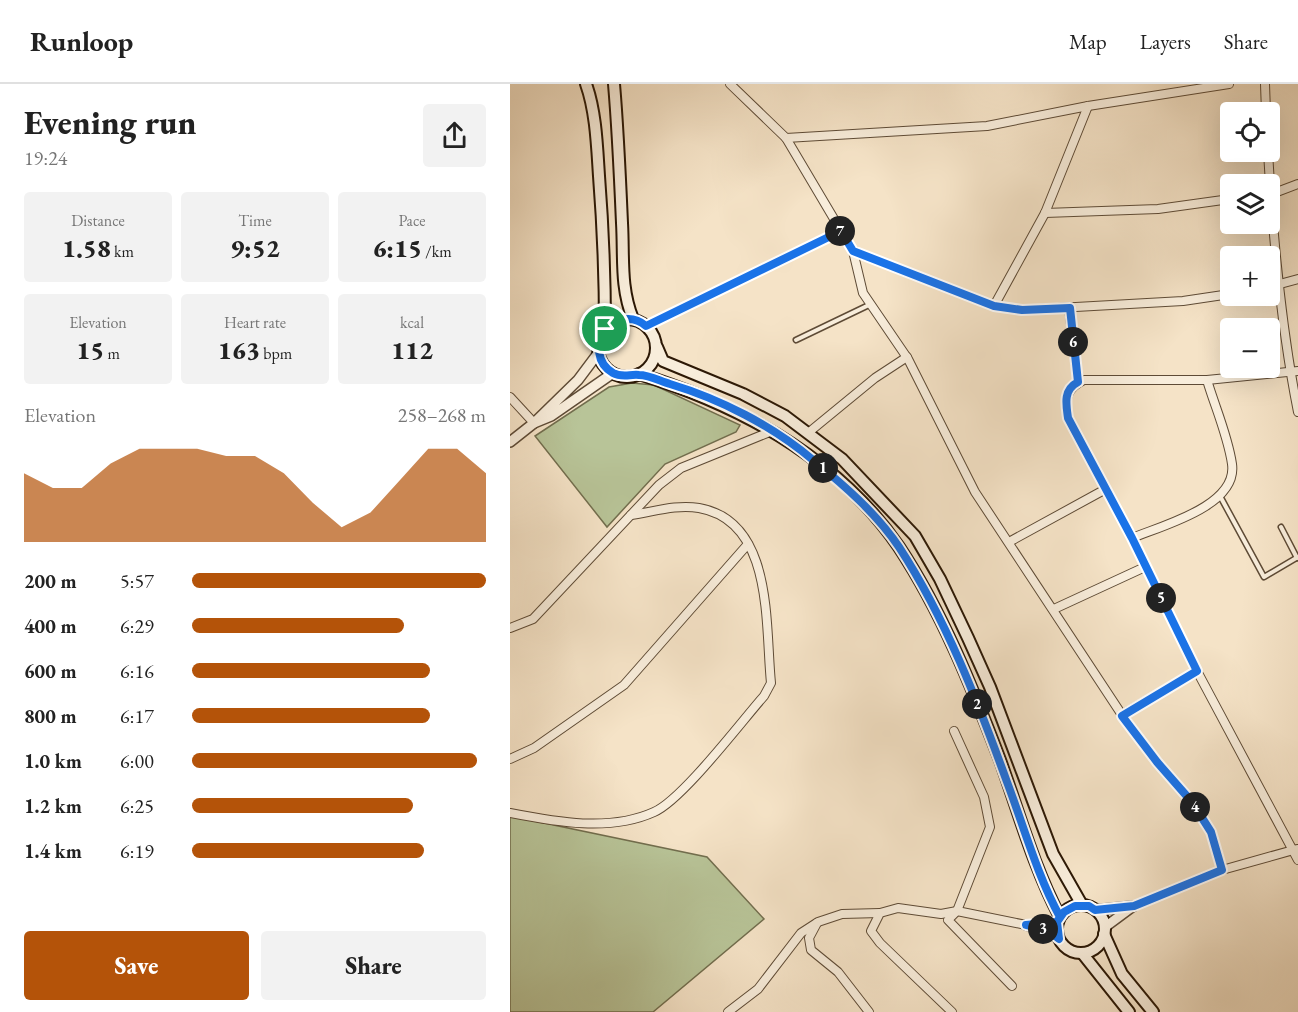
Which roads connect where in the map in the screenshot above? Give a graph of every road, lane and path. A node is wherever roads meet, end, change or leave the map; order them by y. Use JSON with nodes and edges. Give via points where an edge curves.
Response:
{"nodes":[{"id":1,"x":586,"y":84,"type":"edge"},
{"id":2,"x":614,"y":84,"type":"edge"},
{"id":3,"x":730,"y":84,"type":"edge"},
{"id":4,"x":1229,"y":84,"type":"edge"},
{"id":5,"x":1265,"y":84,"type":"edge"},
{"id":6,"x":1266,"y":102,"type":"edge"},
{"id":7,"x":1088,"y":106,"type":"junction"},
{"id":8,"x":786,"y":138,"type":"junction"},
{"id":9,"x":1298,"y":184,"type":"edge"},
{"id":10,"x":1280,"y":191,"type":"edge"},
{"id":11,"x":1220,"y":200,"type":"edge"},
{"id":12,"x":1046,"y":213,"type":"junction"},
{"id":13,"x":841,"y":231,"type":"junction"},
{"id":14,"x":853,"y":251,"type":"junction"},
{"id":15,"x":1298,"y":279,"type":"edge"},
{"id":16,"x":1280,"y":285,"type":"joint"},
{"id":17,"x":1220,"y":295,"type":"edge"},
{"id":18,"x":871,"y":304,"type":"junction"},
{"id":19,"x":994,"y":306,"type":"junction"},
{"id":20,"x":1070,"y":308,"type":"junction"},
{"id":21,"x":633,"y":319,"type":"junction"},
{"id":22,"x":646,"y":326,"type":"junction"},
{"id":23,"x":605,"y":329,"type":"junction"},
{"id":24,"x":796,"y":340,"type":"dead end"},
{"id":25,"x":657,"y":347,"type":"junction"},
{"id":26,"x":599,"y":352,"type":"junction"},
{"id":27,"x":907,"y":357,"type":"junction"},
{"id":28,"x":1294,"y":372,"type":"edge"},
{"id":29,"x":613,"y":373,"type":"junction"},
{"id":30,"x":639,"y":374,"type":"junction"},
{"id":31,"x":1207,"y":380,"type":"junction"},
{"id":32,"x":1078,"y":382,"type":"junction"},
{"id":33,"x":510,"y":397,"type":"edge"},
{"id":34,"x":1298,"y":412,"type":"edge"},
{"id":35,"x":534,"y":423,"type":"junction"},
{"id":36,"x":774,"y":430,"type":"junction"},
{"id":37,"x":808,"y":433,"type":"junction"},
{"id":38,"x":510,"y":442,"type":"edge"},
{"id":39,"x":1104,"y":490,"type":"junction"},
{"id":40,"x":1220,"y":496,"type":"junction"},
{"id":41,"x":631,"y":516,"type":"junction"},
{"id":42,"x":1281,"y":527,"type":"dead end"},
{"id":43,"x":1132,"y":538,"type":"junction"},
{"id":44,"x":1009,"y":542,"type":"junction"},
{"id":45,"x":748,"y":543,"type":"junction"},
{"id":46,"x":1297,"y":558,"type":"edge"},
{"id":47,"x":1145,"y":567,"type":"junction"},
{"id":48,"x":1054,"y":609,"type":"junction"},
{"id":49,"x":510,"y":628,"type":"edge"},
{"id":50,"x":1197,"y":671,"type":"junction"},
{"id":51,"x":1122,"y":716,"type":"junction"},
{"id":52,"x":954,"y":731,"type":"dead end"},
{"id":53,"x":510,"y":759,"type":"edge"},
{"id":54,"x":513,"y":814,"type":"edge"},
{"id":55,"x":510,"y":822,"type":"edge"},
{"id":56,"x":1296,"y":849,"type":"edge"},
{"id":57,"x":1298,"y":860,"type":"edge"},
{"id":58,"x":1222,"y":870,"type":"junction"},
{"id":59,"x":1082,"y":905,"type":"junction"},
{"id":60,"x":1134,"y":906,"type":"junction"},
{"id":61,"x":1095,"y":910,"type":"junction"},
{"id":62,"x":957,"y":911,"type":"junction"},
{"id":63,"x":880,"y":913,"type":"junction"},
{"id":64,"x":1059,"y":920,"type":"junction"},
{"id":65,"x":818,"y":922,"type":"junction"},
{"id":66,"x":1026,"y":925,"type":"junction"},
{"id":67,"x":1104,"y":930,"type":"junction"},
{"id":68,"x":1059,"y":939,"type":"junction"},
{"id":69,"x":1082,"y":953,"type":"junction"},
{"id":70,"x":1012,"y":986,"type":"dead end"},
{"id":71,"x":728,"y":1012,"type":"edge"},
{"id":72,"x":869,"y":1012,"type":"edge"},
{"id":73,"x":952,"y":1012,"type":"edge"},
{"id":74,"x":1129,"y":1012,"type":"edge"},
{"id":75,"x":1153,"y":1012,"type":"edge"}],
"edges":[{"from":1,"to":23,"type":"main road","via":[[599,168]]},
{"from":2,"to":21,"type":"main road","via":[[623,227],[622,279]]},
{"from":3,"to":8,"type":"street"},
{"from":4,"to":7,"type":"street"},
{"from":5,"to":6,"type":"street"},
{"from":7,"to":8,"type":"street","via":[[987,126]]},
{"from":7,"to":12,"type":"street"},
{"from":8,"to":13,"type":"street"},
{"from":9,"to":10,"type":"street"},
{"from":11,"to":12,"type":"street","via":[[1158,209]]},
{"from":12,"to":19,"type":"street"},
{"from":13,"to":14,"type":"street"},
{"from":13,"to":22,"type":"street"},
{"from":14,"to":18,"type":"street"},
{"from":14,"to":19,"type":"street"},
{"from":15,"to":16,"type":"street"},
{"from":16,"to":28,"type":"street"},
{"from":17,"to":20,"type":"street"},
{"from":18,"to":24,"type":"lane"},
{"from":18,"to":27,"type":"street"},
{"from":19,"to":20,"type":"street","via":[[1022,310]]},
{"from":20,"to":32,"type":"street"},
{"from":21,"to":22,"type":"main road"},
{"from":21,"to":23,"type":"main road","via":[[617,321]]},
{"from":22,"to":25,"type":"main road"},
{"from":23,"to":26,"type":"main road"},
{"from":25,"to":30,"type":"main road","via":[[652,363]]},
{"from":25,"to":37,"type":"main road","via":[[663,361],[743,394]]},
{"from":26,"to":29,"type":"main road","via":[[606,368]]},
{"from":26,"to":35,"type":"street","via":[[578,380]]},
{"from":27,"to":37,"type":"street"},
{"from":27,"to":44,"type":"street","via":[[975,492]]},
{"from":28,"to":31,"type":"street"},
{"from":28,"to":34,"type":"street"},
{"from":29,"to":30,"type":"main road"},
{"from":29,"to":35,"type":"street","via":[[551,416]]},
{"from":30,"to":36,"type":"main road","via":[[680,387]]},
{"from":31,"to":32,"type":"street"},
{"from":31,"to":40,"type":"street","via":[[1233,466],[1229,486]]},
{"from":32,"to":39,"type":"street","via":[[1065,398],[1068,418]]},
{"from":33,"to":35,"type":"street"},
{"from":35,"to":38,"type":"street"},
{"from":36,"to":41,"type":"street","via":[[681,468]]},
{"from":36,"to":64,"type":"main road","via":[[841,482],[872,513],[920,582],[956,652]]},
{"from":37,"to":59,"type":"main road","via":[[842,459],[891,508],[915,536],[940,579],[990,687],[1053,854]]},
{"from":39,"to":43,"type":"street"},
{"from":39,"to":44,"type":"street"},
{"from":40,"to":43,"type":"street","via":[[1204,508]]},
{"from":40,"to":46,"type":"lane","via":[[1264,577]]},
{"from":41,"to":45,"type":"street","via":[[674,507],[716,512],[740,531]]},
{"from":41,"to":49,"type":"street","via":[[532,619]]},
{"from":42,"to":46,"type":"lane"},
{"from":43,"to":47,"type":"street"},
{"from":44,"to":48,"type":"street"},
{"from":45,"to":53,"type":"street","via":[[624,686],[534,748]]},
{"from":45,"to":54,"type":"street","via":[[762,582],[771,683],[764,696],[677,795],[656,812],[622,821],[570,824]]},
{"from":47,"to":48,"type":"street"},
{"from":47,"to":50,"type":"street"},
{"from":48,"to":51,"type":"street"},
{"from":50,"to":51,"type":"street"},
{"from":50,"to":56,"type":"street"},
{"from":51,"to":58,"type":"street","via":[[1192,802],[1211,832]]},
{"from":52,"to":62,"type":"street","via":[[984,797],[990,827]]},
{"from":54,"to":55,"type":"street"},
{"from":56,"to":57,"type":"street"},
{"from":56,"to":58,"type":"street"},
{"from":58,"to":60,"type":"street"},
{"from":59,"to":61,"type":"main road"},
{"from":59,"to":64,"type":"main road","via":[[1069,908]]},
{"from":60,"to":61,"type":"street"},
{"from":60,"to":67,"type":"street"},
{"from":61,"to":67,"type":"main road"},
{"from":62,"to":63,"type":"street","via":[[941,914],[898,908]]},
{"from":62,"to":66,"type":"street"},
{"from":62,"to":70,"type":"street","via":[[948,921]]},
{"from":63,"to":65,"type":"street","via":[[842,914]]},
{"from":63,"to":73,"type":"street","via":[[871,931],[875,937]]},
{"from":64,"to":66,"type":"street"},
{"from":64,"to":68,"type":"main road"},
{"from":65,"to":71,"type":"street","via":[[801,933],[758,989]]},
{"from":65,"to":72,"type":"street","via":[[809,938],[811,950],[838,972]]},
{"from":66,"to":68,"type":"street","via":[[1049,931]]},
{"from":67,"to":69,"type":"main road","via":[[1096,947]]},
{"from":67,"to":75,"type":"main road","via":[[1122,974]]},
{"from":68,"to":69,"type":"main road","via":[[1067,948]]},
{"from":69,"to":74,"type":"main road"}]}
